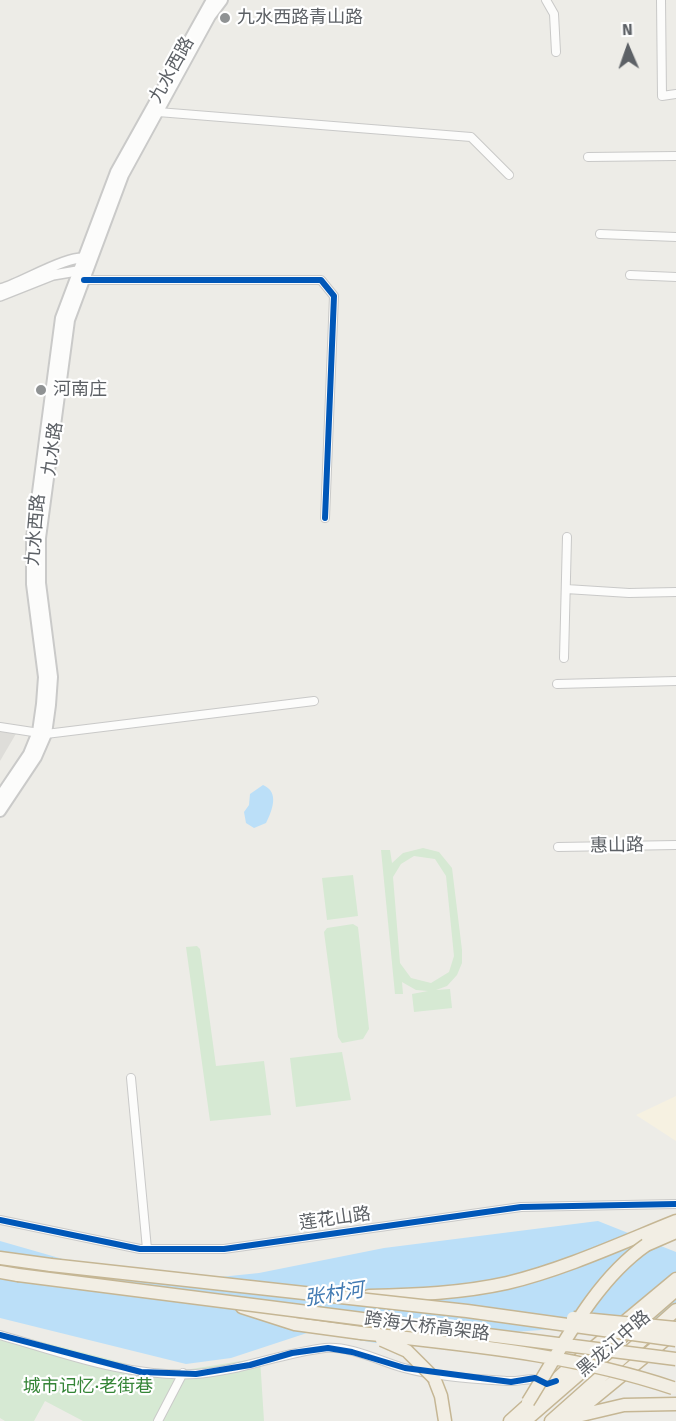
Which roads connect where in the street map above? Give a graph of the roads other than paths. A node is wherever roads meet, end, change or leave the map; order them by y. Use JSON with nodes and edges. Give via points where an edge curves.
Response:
{"nodes":[{"id":1,"x":212,"y":0,"type":"edge"},
{"id":2,"x":222,"y":0,"type":"edge"},
{"id":3,"x":546,"y":0,"type":"edge"},
{"id":4,"x":661,"y":0,"type":"edge"},
{"id":5,"x":556,"y":52,"type":"dead end"},
{"id":6,"x":676,"y":94,"type":"edge"},
{"id":7,"x":158,"y":112,"type":"junction"},
{"id":8,"x":676,"y":156,"type":"edge"},
{"id":9,"x":588,"y":157,"type":"dead end"},
{"id":10,"x":509,"y":175,"type":"dead end"},
{"id":11,"x":600,"y":234,"type":"dead end"},
{"id":12,"x":676,"y":237,"type":"edge"},
{"id":13,"x":85,"y":267,"type":"junction"},
{"id":14,"x":630,"y":275,"type":"dead end"},
{"id":15,"x":676,"y":278,"type":"edge"},
{"id":16,"x":0,"y":289,"type":"edge"},
{"id":17,"x":0,"y":296,"type":"edge"},
{"id":18,"x":325,"y":518,"type":"dead end"},
{"id":19,"x":567,"y":537,"type":"dead end"},
{"id":20,"x":566,"y":589,"type":"junction"},
{"id":21,"x":676,"y":592,"type":"edge"},
{"id":22,"x":564,"y":658,"type":"dead end"},
{"id":23,"x":676,"y":681,"type":"edge"},
{"id":24,"x":557,"y":684,"type":"dead end"},
{"id":25,"x":314,"y":701,"type":"dead end"},
{"id":26,"x":0,"y":727,"type":"edge"},
{"id":27,"x":42,"y":733,"type":"junction"},
{"id":28,"x":0,"y":796,"type":"edge"},
{"id":29,"x":0,"y":811,"type":"edge"},
{"id":30,"x":676,"y":845,"type":"edge"},
{"id":31,"x":558,"y":847,"type":"dead end"},
{"id":32,"x":131,"y":1078,"type":"dead end"},
{"id":33,"x":676,"y":1204,"type":"edge"},
{"id":34,"x":0,"y":1220,"type":"edge"},
{"id":35,"x":676,"y":1221,"type":"edge"},
{"id":36,"x":676,"y":1232,"type":"edge"},
{"id":37,"x":147,"y":1249,"type":"junction"},
{"id":38,"x":0,"y":1258,"type":"edge"},
{"id":39,"x":0,"y":1272,"type":"edge"},
{"id":40,"x":676,"y":1279,"type":"edge"},
{"id":41,"x":676,"y":1290,"type":"edge"},
{"id":42,"x":332,"y":1298,"type":"junction"},
{"id":43,"x":232,"y":1304,"type":"junction"},
{"id":44,"x":676,"y":1310,"type":"edge"},
{"id":45,"x":467,"y":1311,"type":"junction"},
{"id":46,"x":676,"y":1318,"type":"edge"},
{"id":47,"x":676,"y":1329,"type":"edge"},
{"id":48,"x":361,"y":1333,"type":"junction"},
{"id":49,"x":0,"y":1335,"type":"edge"},
{"id":50,"x":676,"y":1340,"type":"edge"},
{"id":51,"x":620,"y":1359,"type":"junction"},
{"id":52,"x":676,"y":1359,"type":"edge"},
{"id":53,"x":183,"y":1374,"type":"junction"},
{"id":54,"x":556,"y":1381,"type":"junction"},
{"id":55,"x":676,"y":1388,"type":"edge"},
{"id":56,"x":676,"y":1404,"type":"edge"},
{"id":57,"x":158,"y":1421,"type":"edge"},
{"id":58,"x":445,"y":1421,"type":"edge"},
{"id":59,"x":506,"y":1421,"type":"edge"},
{"id":60,"x":510,"y":1421,"type":"edge"},
{"id":61,"x":525,"y":1421,"type":"edge"},
{"id":62,"x":551,"y":1421,"type":"edge"},
{"id":63,"x":567,"y":1421,"type":"edge"}],
"edges":[{"from":1,"to":13,"type":"main road","name":"九水西路","via":[[116,172]]},
{"from":2,"to":7,"type":"main road"},
{"from":3,"to":5,"type":"street","via":[[554,14]]},
{"from":4,"to":6,"type":"street","via":[[663,96]]},
{"from":7,"to":10,"type":"street","via":[[471,137]]},
{"from":7,"to":13,"type":"main road","via":[[123,175]]},
{"from":8,"to":9,"type":"street"},
{"from":11,"to":12,"type":"street"},
{"from":13,"to":16,"type":"street"},
{"from":13,"to":17,"type":"street"},
{"from":13,"to":18,"type":"street","via":[[321,279],[334,296]]},
{"from":13,"to":27,"type":"main road","name":"九水西路","via":[[62,318],[32,538],[32,584],[44,677]]},
{"from":14,"to":15,"type":"street"},
{"from":19,"to":20,"type":"street"},
{"from":20,"to":21,"type":"street"},
{"from":20,"to":22,"type":"street"},
{"from":23,"to":24,"type":"street"},
{"from":25,"to":27,"type":"street"},
{"from":26,"to":27,"type":"street"},
{"from":27,"to":28,"type":"main road","name":"九水西路"},
{"from":27,"to":29,"type":"main road","via":[[36,758]]},
{"from":30,"to":31,"type":"street","name":"惠山路"},
{"from":32,"to":37,"type":"street"},
{"from":33,"to":37,"type":"street","name":"莲花山路","via":[[521,1208],[224,1249]]},
{"from":34,"to":37,"type":"street","name":"莲花山路"},
{"from":35,"to":42,"type":"highway","bridge":true,"via":[[508,1282],[419,1294]]},
{"from":36,"to":59,"type":"highway","bridge":true,"via":[[646,1245],[613,1272],[528,1402]]},
{"from":38,"to":42,"type":"highway","name":"跨海大桥高架路","bridge":true},
{"from":39,"to":43,"type":"highway","name":"跨海大桥高架路","bridge":true},
{"from":40,"to":54,"type":"highway","name":"黑龙江中路","bridge":true},
{"from":41,"to":61,"type":"highway","name":"黑龙江中路","bridge":true},
{"from":42,"to":45,"type":"highway","name":"跨海大桥高架路","bridge":true},
{"from":43,"to":48,"type":"highway","bridge":true,"via":[[295,1324]]},
{"from":43,"to":52,"type":"highway","name":"跨海大桥高架路","bridge":true},
{"from":44,"to":51,"type":"highway","name":"黑龙江中路","bridge":true},
{"from":45,"to":47,"type":"highway","bridge":true},
{"from":45,"to":50,"type":"highway","name":"跨海大桥高架路","bridge":true},
{"from":46,"to":51,"type":"highway","bridge":true},
{"from":47,"to":63,"type":"highway","name":"黑龙江中路","bridge":true},
{"from":48,"to":55,"type":"highway","bridge":true,"via":[[542,1356],[621,1370]]},
{"from":48,"to":58,"type":"highway","bridge":true,"via":[[407,1351],[434,1378]]},
{"from":49,"to":53,"type":"street","via":[[115,1368]]},
{"from":51,"to":62,"type":"highway","name":"黑龙江中路"},
{"from":53,"to":54,"type":"street","via":[[328,1348],[442,1374],[512,1382],[535,1378],[547,1384]]},
{"from":53,"to":57,"type":"street"},
{"from":54,"to":60,"type":"highway","name":"黑龙江中路"},
{"from":56,"to":63,"type":"highway","via":[[607,1408]]}]}
